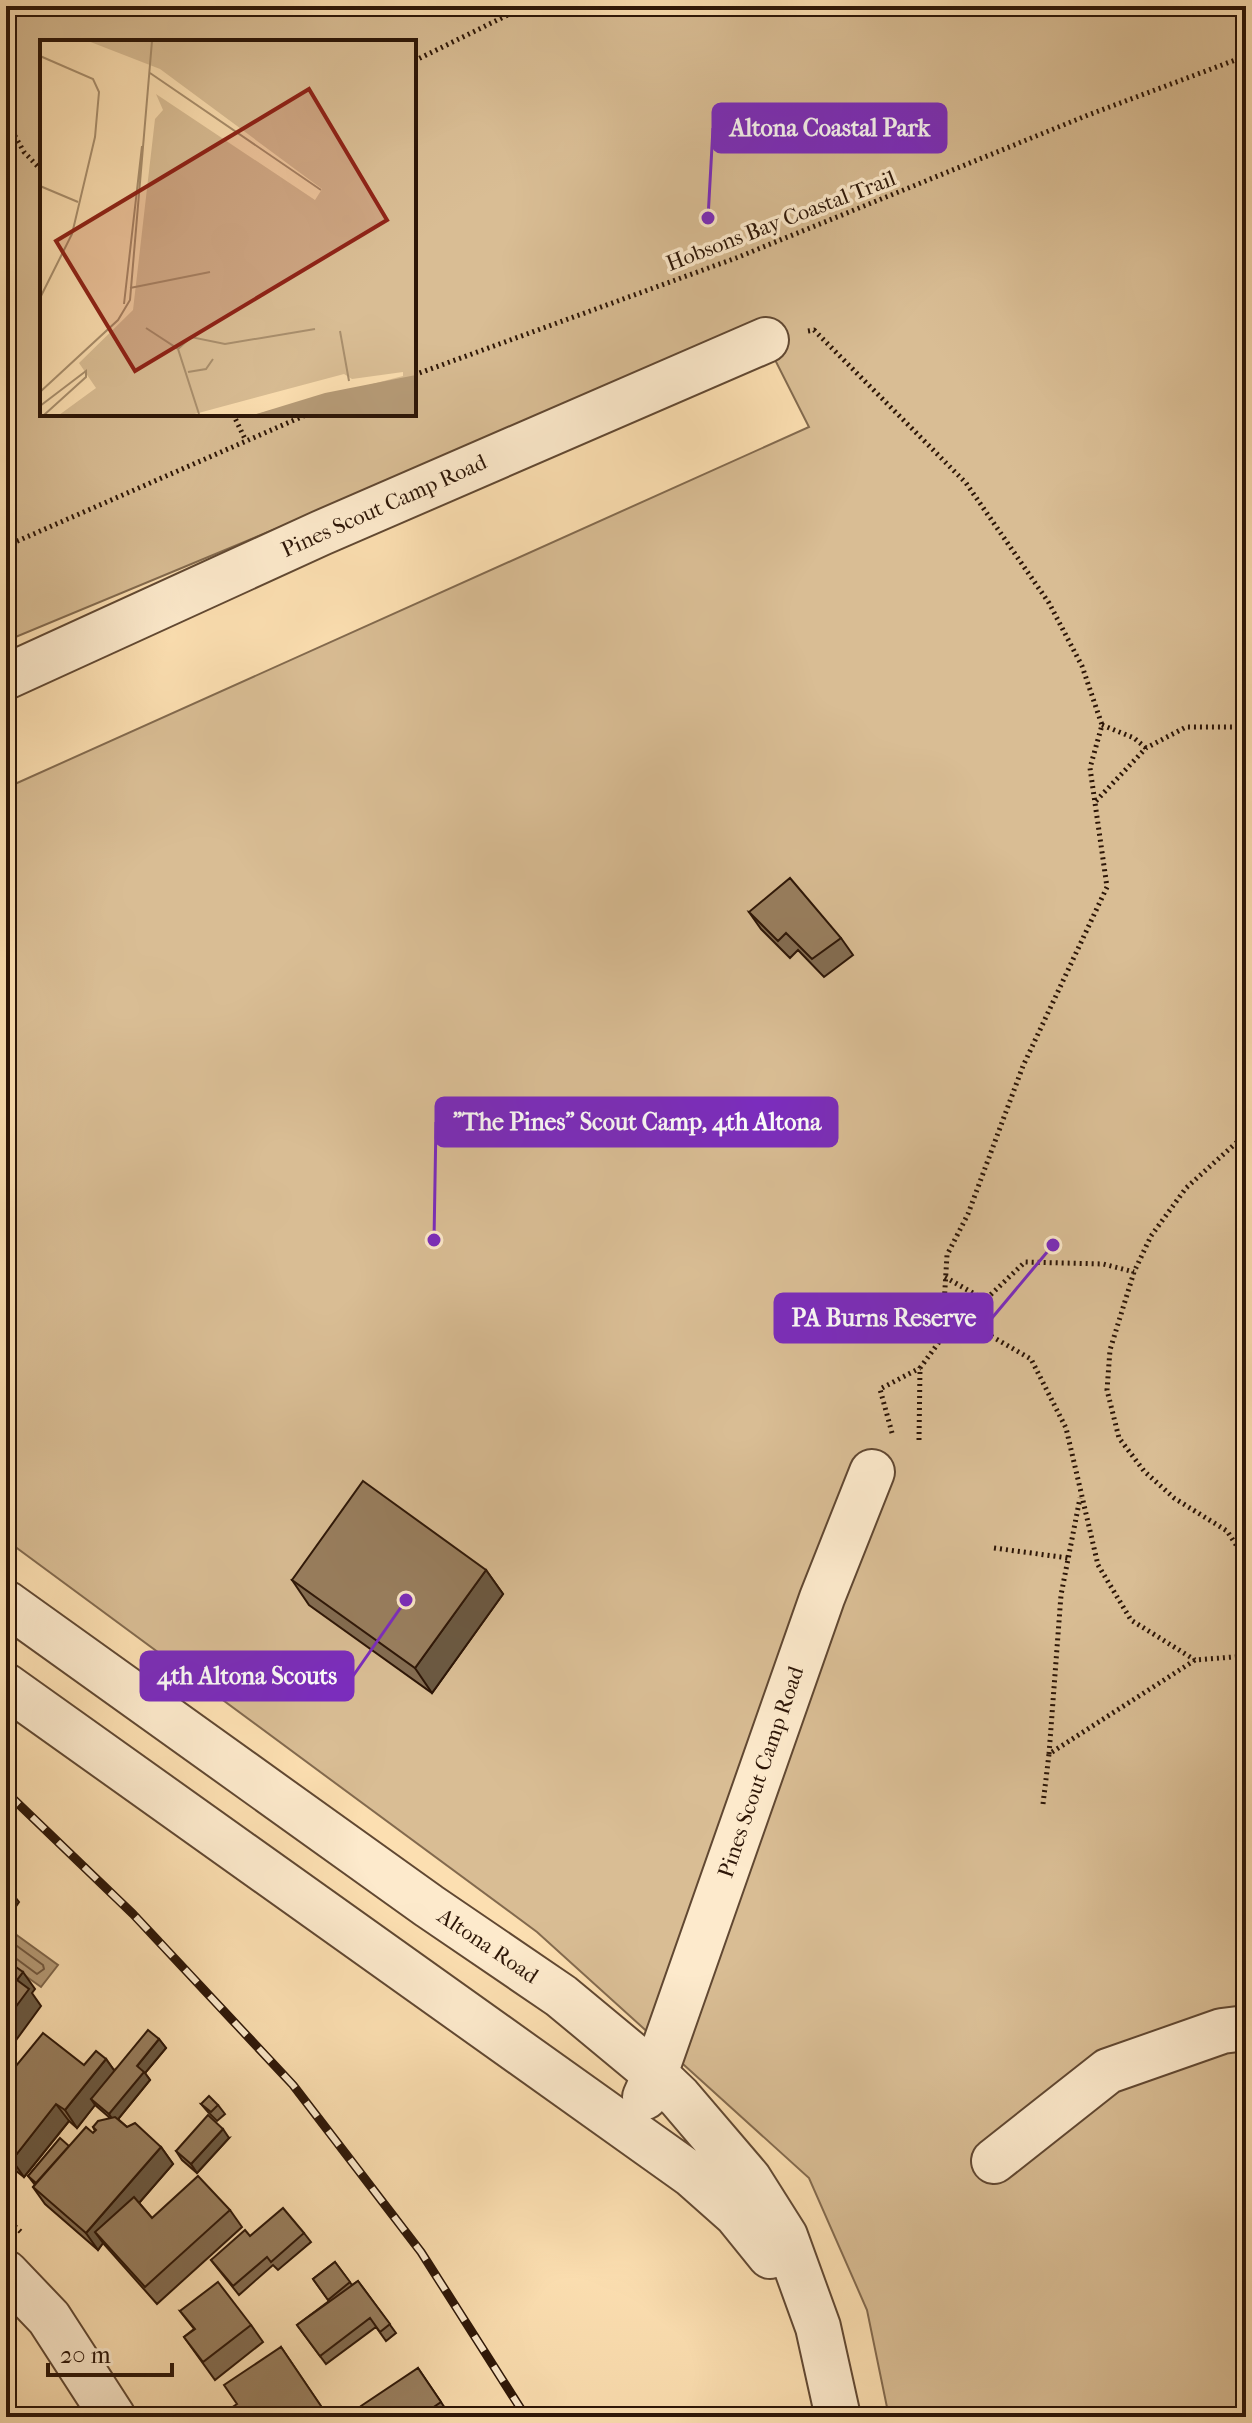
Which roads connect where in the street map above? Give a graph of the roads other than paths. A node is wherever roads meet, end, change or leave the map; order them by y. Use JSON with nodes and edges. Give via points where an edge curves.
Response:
{"nodes":[{"id":1,"x":766,"y":340,"type":"road end"},
{"id":2,"x":6,"y":677,"type":"edge"},
{"id":3,"x":883,"y":1457,"type":"road end"},
{"id":4,"x":6,"y":1603,"type":"edge"},
{"id":5,"x":6,"y":1686,"type":"edge"},
{"id":6,"x":1246,"y":2028,"type":"edge"},
{"id":7,"x":655,"y":2074,"type":"junction"},
{"id":8,"x":629,"y":2130,"type":"junction"},
{"id":9,"x":994,"y":2161,"type":"dead end"},
{"id":10,"x":6,"y":2273,"type":"edge"},
{"id":11,"x":836,"y":2408,"type":"edge"},
{"id":12,"x":113,"y":2417,"type":"edge"}],
"edges":[{"from":1,"to":2,"type":"street","name":"Pines Scout Camp Road"},
{"from":3,"to":7,"type":"street","name":"Pines Scout Camp Road","via":[[822,1598]]},
{"from":4,"to":7,"type":"street","name":"Altona Road","via":[[561,1996]]},
{"from":5,"to":8,"type":"street","name":"Altona Road"},
{"from":6,"to":9,"type":"street","via":[[1222,2031],[1108,2071]]},
{"from":7,"to":8,"type":"street","name":"Pines Scout Camp Road"},
{"from":7,"to":11,"type":"street","name":"Altona Road","via":[[749,2179],[785,2236],[818,2327]]},
{"from":8,"to":11,"type":"street","name":"Altona Road","via":[[716,2194],[768,2252],[815,2344]]},
{"from":10,"to":12,"type":"street","via":[[49,2318]]}]}
